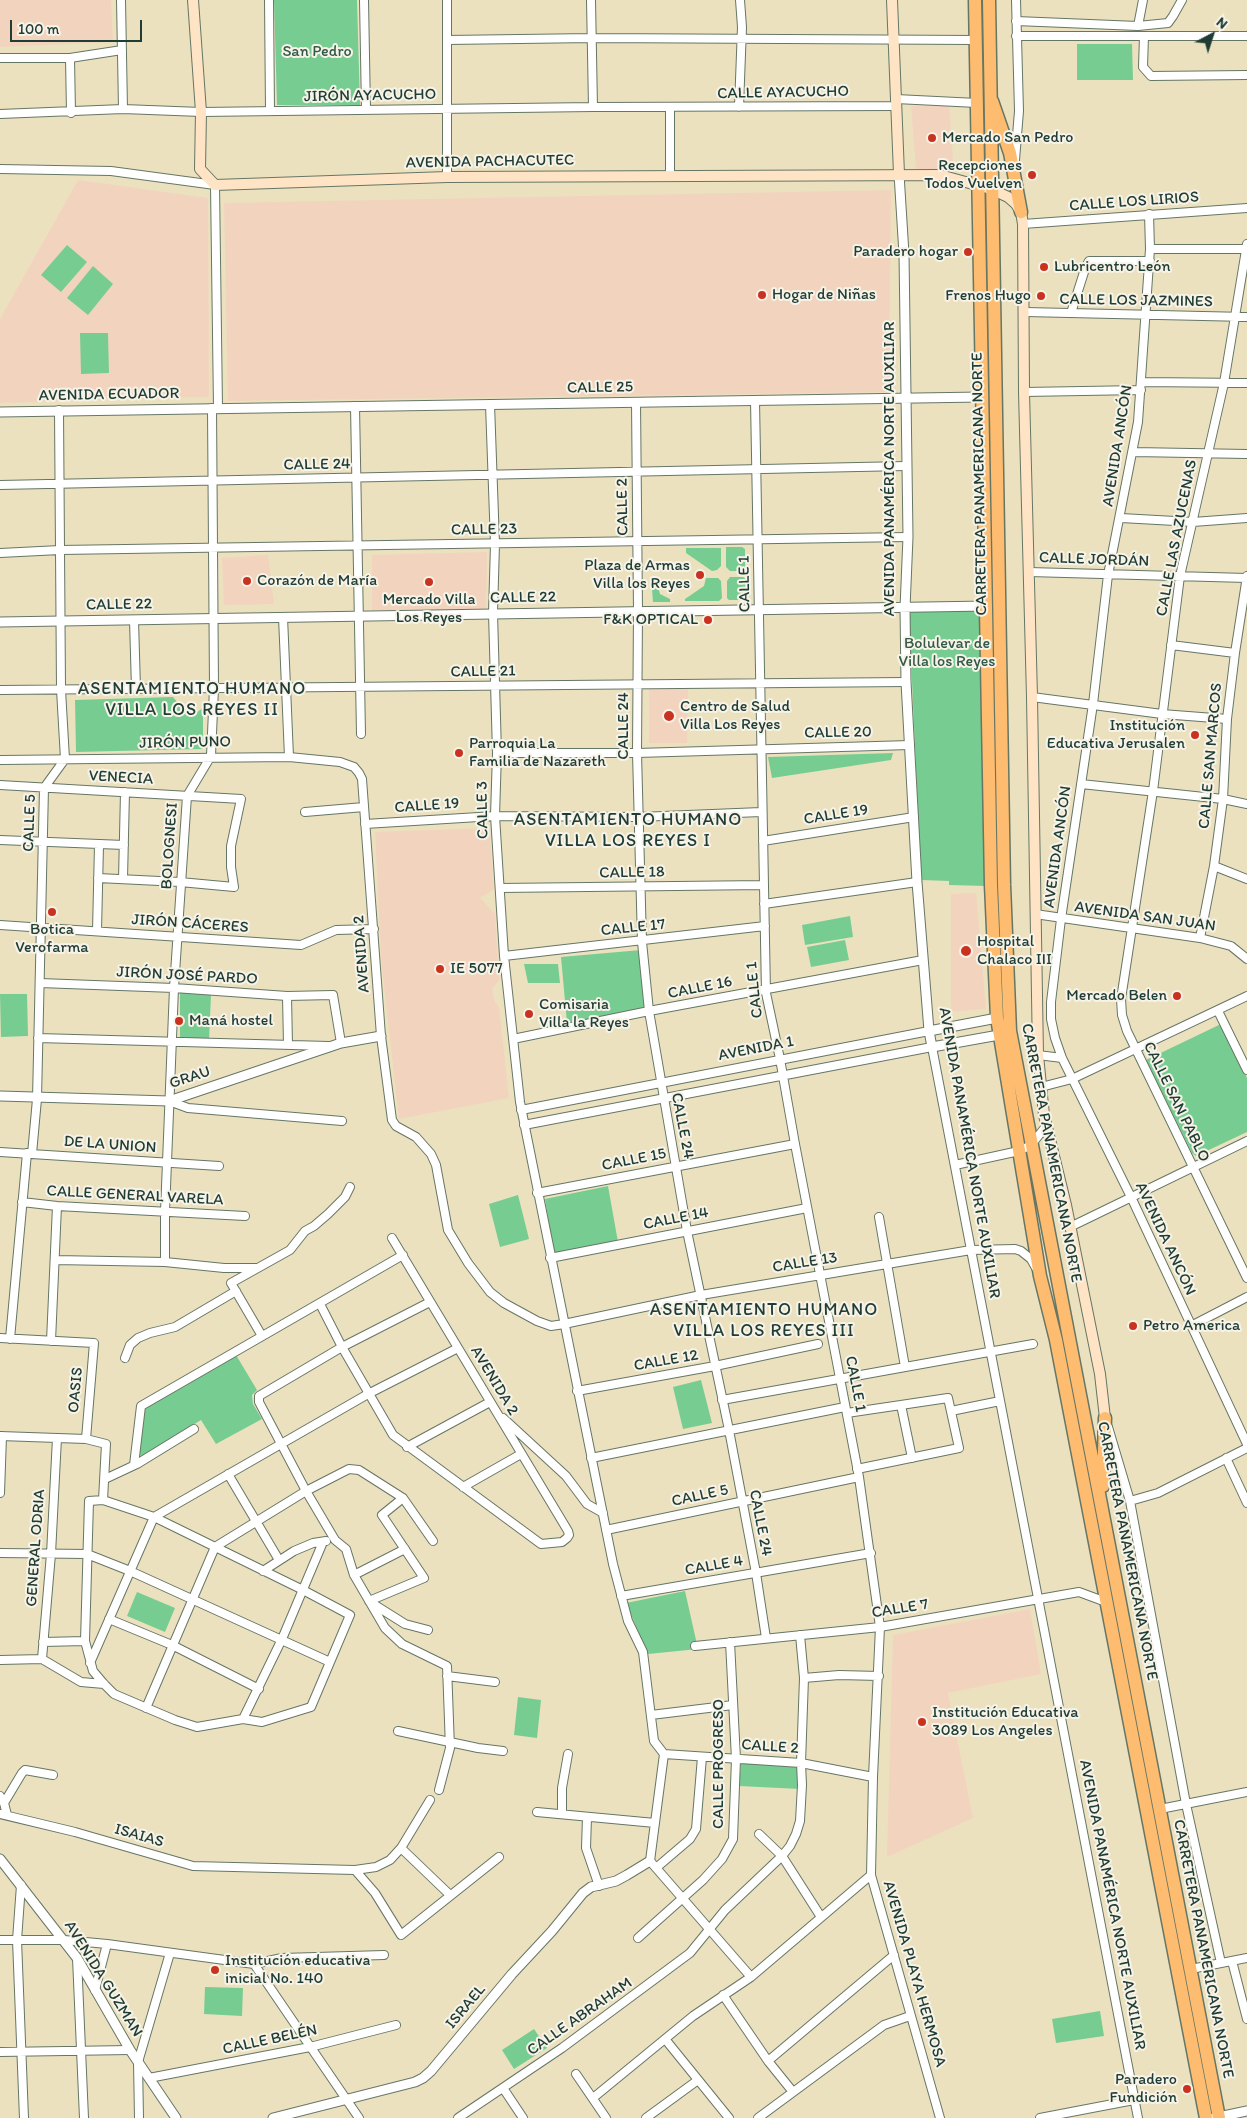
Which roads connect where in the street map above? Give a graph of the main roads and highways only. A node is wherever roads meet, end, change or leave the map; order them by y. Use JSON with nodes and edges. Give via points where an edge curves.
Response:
{"nodes":[{"id":1,"x":194,"y":0,"type":"edge"},
{"id":2,"x":892,"y":0,"type":"edge"},
{"id":3,"x":975,"y":0,"type":"edge"},
{"id":4,"x":989,"y":0,"type":"edge"},
{"id":5,"x":990,"y":94,"type":"junction"},
{"id":6,"x":899,"y":174,"type":"junction"},
{"id":7,"x":985,"y":187,"type":"junction"},
{"id":8,"x":1022,"y":218,"type":"junction"},
{"id":9,"x":1105,"y":1418,"type":"joint"},
{"id":10,"x":1102,"y":1508,"type":"junction"},
{"id":11,"x":1217,"y":2117,"type":"edge"},
{"id":12,"x":1206,"y":2118,"type":"edge"}],
"edges":[{"from":1,"to":6,"type":"main road","name":"AVENIDA PACHACUTEC","via":[[201,112],[200,169],[215,185],[447,177]]},
{"from":2,"to":6,"type":"main road","name":"AVENIDA PANAMÉRICA NORTE AUXILIAR"},
{"from":3,"to":7,"type":"highway","name":"CARRETERA PANAMERICANA NORTE","via":[[977,103]]},
{"from":4,"to":5,"type":"highway","name":"CARRETERA PANAMERICANA NORTE"},
{"from":5,"to":7,"type":"highway","name":"CARRETERA PANAMERICANA NORTE"},
{"from":5,"to":8,"type":"highway","via":[[1010,153]]},
{"from":6,"to":7,"type":"main road","name":"AVENIDA PACHACUTEC","via":[[940,174]]},
{"from":7,"to":8,"type":"main road","name":"AVENIDA PACHACUTEC","via":[[1008,197]]},
{"from":7,"to":10,"type":"highway","name":"CARRETERA PANAMERICANA NORTE","via":[[1009,1016],[1013,1053]]},
{"from":7,"to":12,"type":"highway","name":"CARRETERA PANAMERICANA NORTE","via":[[982,397],[991,885],[997,1018],[1040,1276],[1056,1340]]},
{"from":8,"to":9,"type":"main road","via":[[1038,1055],[1047,1125],[1100,1374]]},
{"from":9,"to":10,"type":"highway"},
{"from":10,"to":11,"type":"highway","name":"CARRETERA PANAMERICANA NORTE"}]}
